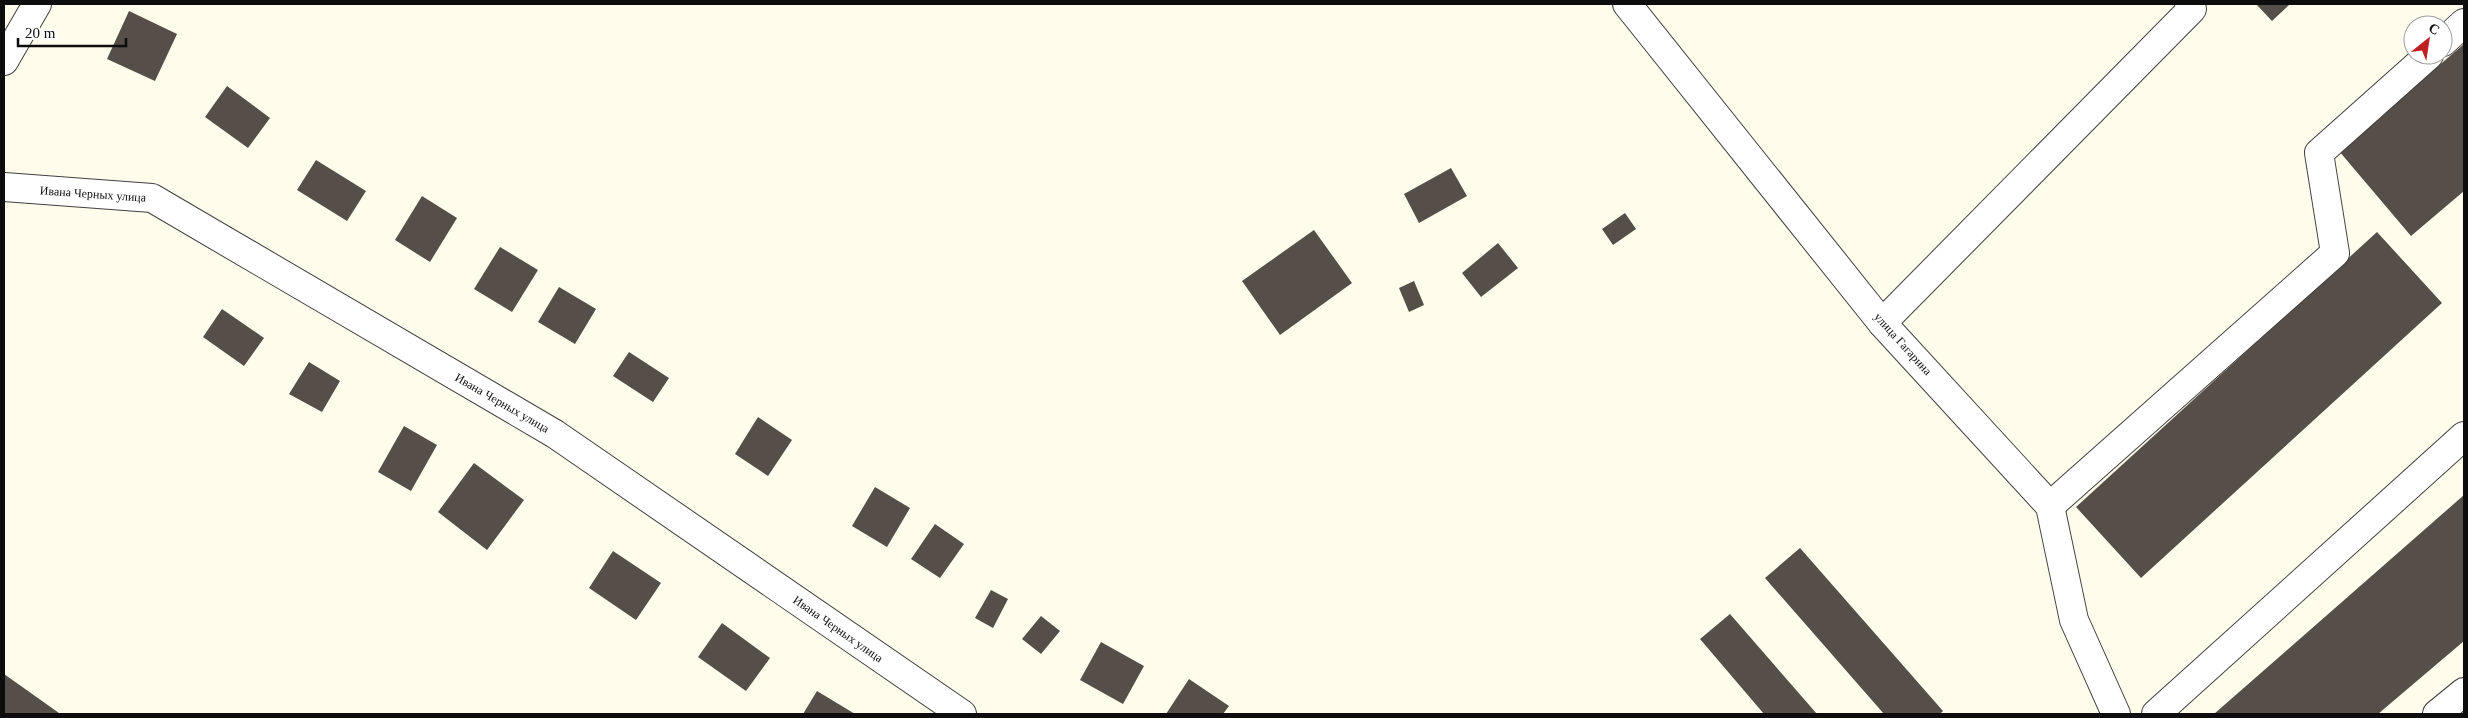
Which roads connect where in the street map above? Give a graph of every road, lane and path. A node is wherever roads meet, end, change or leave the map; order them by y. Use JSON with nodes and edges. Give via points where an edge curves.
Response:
{"nodes":[{"id":1,"x":36,"y":4,"type":"edge"},
{"id":2,"x":1627,"y":4,"type":"edge"},
{"id":3,"x":2190,"y":4,"type":"edge"},
{"id":4,"x":2464,"y":23,"type":"edge"},
{"id":5,"x":2453,"y":33,"type":"edge"},
{"id":6,"x":4,"y":60,"type":"edge"},
{"id":7,"x":2418,"y":65,"type":"edge"},
{"id":8,"x":4,"y":187,"type":"edge"},
{"id":9,"x":1882,"y":323,"type":"junction"},
{"id":10,"x":2464,"y":436,"type":"edge"},
{"id":11,"x":2050,"y":506,"type":"junction"},
{"id":12,"x":2464,"y":692,"type":"edge"},
{"id":13,"x":962,"y":714,"type":"edge"},
{"id":14,"x":2116,"y":714,"type":"edge"},
{"id":15,"x":2156,"y":714,"type":"edge"},
{"id":16,"x":2437,"y":714,"type":"edge"}],
"edges":[{"from":1,"to":6,"type":"street"},
{"from":2,"to":9,"type":"street","name":"улица Гагарина"},
{"from":3,"to":9,"type":"street","via":[[2192,9]]},
{"from":4,"to":5,"type":"street"},
{"from":7,"to":11,"type":"street","via":[[2319,153],[2335,253]]},
{"from":8,"to":13,"type":"street","name":"Ивана Черных улица","via":[[152,198],[555,434]]},
{"from":9,"to":11,"type":"street","name":"улица Гагарина"},
{"from":10,"to":15,"type":"street"},
{"from":11,"to":14,"type":"street","via":[[2074,620]]},
{"from":12,"to":16,"type":"street"}]}
